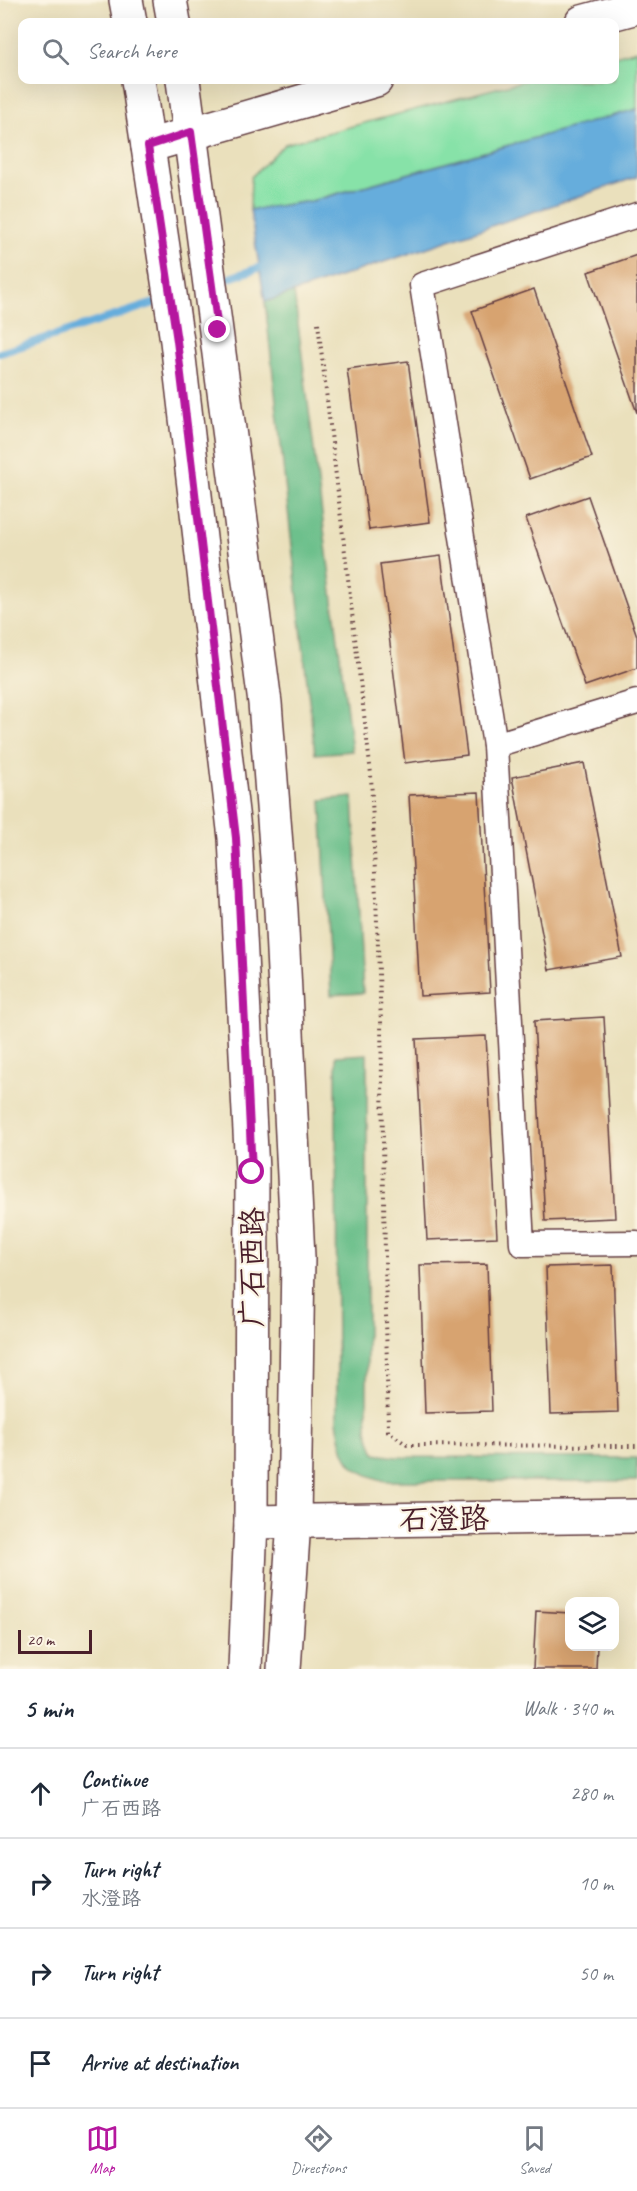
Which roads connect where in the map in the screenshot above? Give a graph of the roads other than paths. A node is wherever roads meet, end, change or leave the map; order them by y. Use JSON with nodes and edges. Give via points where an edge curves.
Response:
{"nodes":[{"id":1,"x":126,"y":0,"type":"edge"},
{"id":2,"x":170,"y":0,"type":"edge"},
{"id":3,"x":637,"y":7,"type":"edge"},
{"id":4,"x":129,"y":18,"type":"edge"},
{"id":5,"x":173,"y":18,"type":"edge"},
{"id":6,"x":597,"y":18,"type":"edge"},
{"id":7,"x":139,"y":84,"type":"edge"},
{"id":8,"x":184,"y":84,"type":"edge"},
{"id":9,"x":362,"y":84,"type":"edge"},
{"id":10,"x":191,"y":132,"type":"junction"},
{"id":11,"x":148,"y":146,"type":"junction"},
{"id":12,"x":637,"y":215,"type":"edge"},
{"id":13,"x":637,"y":702,"type":"edge"},
{"id":14,"x":495,"y":745,"type":"junction"},
{"id":15,"x":637,"y":1244,"type":"edge"},
{"id":16,"x":637,"y":1516,"type":"edge"},
{"id":17,"x":294,"y":1521,"type":"junction"},
{"id":18,"x":251,"y":1522,"type":"junction"},
{"id":19,"x":245,"y":1669,"type":"edge"},
{"id":20,"x":284,"y":1669,"type":"edge"}],
"edges":[{"from":1,"to":4,"type":"main road"},
{"from":2,"to":5,"type":"main road"},
{"from":3,"to":6,"type":"main road"},
{"from":7,"to":11,"type":"main road","name":"广石西路"},
{"from":8,"to":10,"type":"main road"},
{"from":9,"to":10,"type":"main road"},
{"from":10,"to":11,"type":"main road"},
{"from":10,"to":17,"type":"main road","via":[[265,703],[281,910],[298,1257]]},
{"from":11,"to":18,"type":"main road","name":"广石西路","via":[[177,341],[236,838],[252,1172]]},
{"from":12,"to":14,"type":"street","via":[[422,285]]},
{"from":13,"to":14,"type":"street"},
{"from":14,"to":15,"type":"street","via":[[522,1244]]},
{"from":16,"to":17,"type":"main road","name":"石澄路"},
{"from":17,"to":18,"type":"main road","name":"石澄路"},
{"from":17,"to":20,"type":"main road"},
{"from":18,"to":19,"type":"main road","name":"广石西路"}]}
